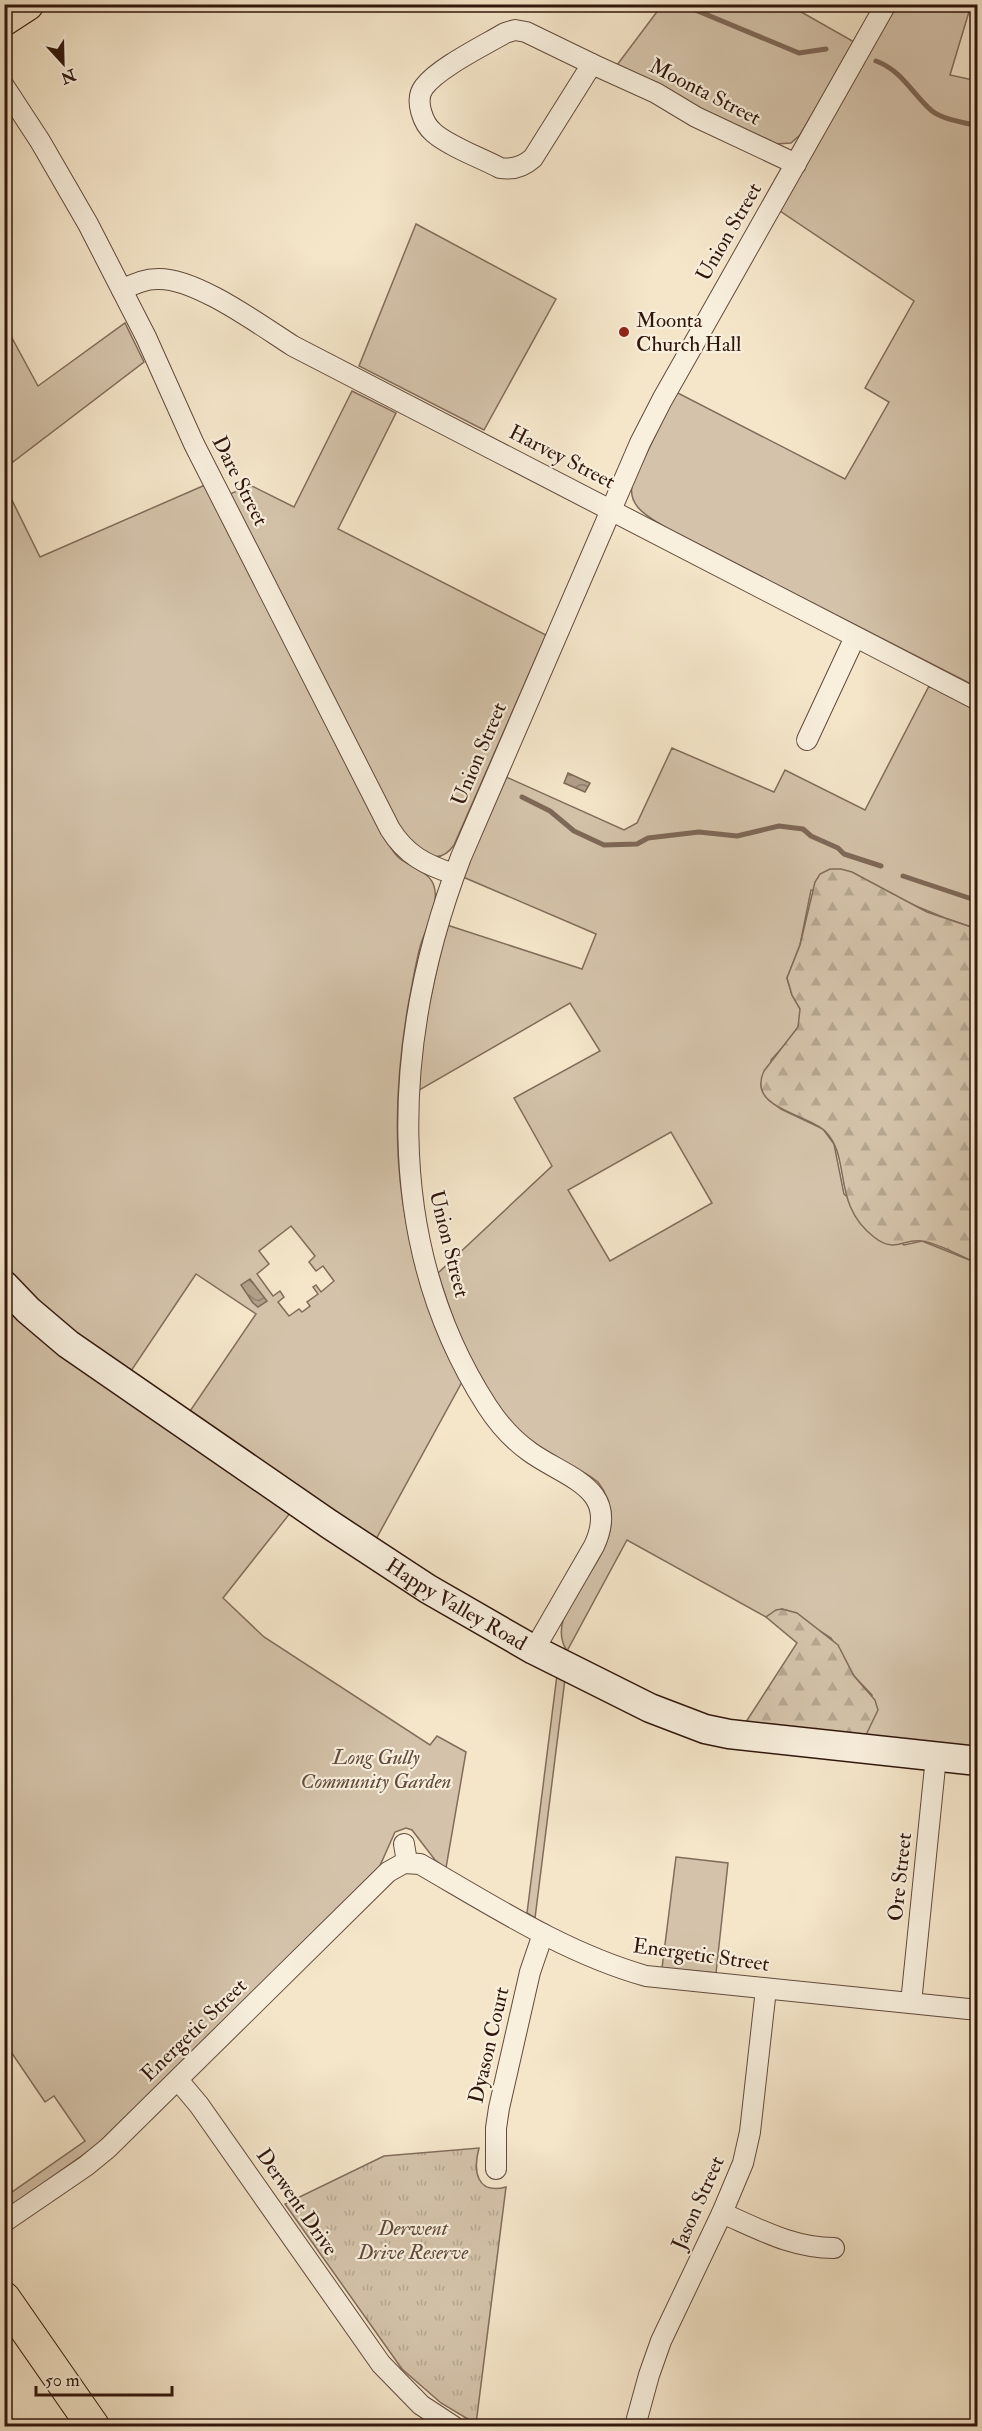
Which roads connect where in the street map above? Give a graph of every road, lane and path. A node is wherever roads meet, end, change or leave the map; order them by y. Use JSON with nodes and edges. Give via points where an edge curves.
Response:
{"nodes":[{"id":1,"x":27,"y":4,"type":"edge"},
{"id":2,"x":886,"y":4,"type":"edge"},
{"id":3,"x":4,"y":18,"type":"edge"},
{"id":4,"x":592,"y":64,"type":"junction"},
{"id":5,"x":4,"y":86,"type":"edge"},
{"id":6,"x":796,"y":164,"type":"junction"},
{"id":7,"x":122,"y":290,"type":"junction"},
{"id":8,"x":612,"y":510,"type":"junction"},
{"id":9,"x":855,"y":637,"type":"junction"},
{"id":10,"x":978,"y":700,"type":"edge"},
{"id":11,"x":807,"y":740,"type":"dead end"},
{"id":12,"x":454,"y":874,"type":"junction"},
{"id":13,"x":4,"y":1285,"type":"edge"},
{"id":14,"x":534,"y":1650,"type":"junction"},
{"id":15,"x":936,"y":1757,"type":"junction"},
{"id":16,"x":978,"y":1761,"type":"edge"},
{"id":17,"x":543,"y":1934,"type":"junction"},
{"id":18,"x":766,"y":1989,"type":"junction"},
{"id":19,"x":911,"y":2003,"type":"junction"},
{"id":20,"x":978,"y":2010,"type":"edge"},
{"id":21,"x":178,"y":2080,"type":"junction"},
{"id":22,"x":496,"y":2169,"type":"dead end"},
{"id":23,"x":722,"y":2213,"type":"junction"},
{"id":24,"x":4,"y":2222,"type":"edge"},
{"id":25,"x":834,"y":2248,"type":"dead end"},
{"id":26,"x":4,"y":2298,"type":"edge"},
{"id":27,"x":93,"y":2427,"type":"edge"},
{"id":28,"x":453,"y":2427,"type":"edge"},
{"id":29,"x":635,"y":2427,"type":"edge"}],
"edges":[{"from":1,"to":3,"type":"highway"},
{"from":2,"to":6,"type":"street","name":"Union Street"},
{"from":4,"to":4,"type":"street","name":"Moonta Street","via":[[526,32],[510,31],[432,79],[421,92],[422,116],[435,134],[500,168],[517,167],[532,158]]},
{"from":4,"to":6,"type":"street","name":"Moonta Street"},
{"from":5,"to":7,"type":"street","name":"Dare Street","via":[[75,200]]},
{"from":6,"to":8,"type":"street","name":"Union Street","via":[[676,371]]},
{"from":7,"to":8,"type":"street","name":"Harvey Street","via":[[132,284],[167,279],[213,297],[293,346]]},
{"from":7,"to":12,"type":"street","name":"Dare Street","via":[[194,444],[390,829],[411,855]]},
{"from":8,"to":9,"type":"street","name":"Harvey Street"},
{"from":8,"to":12,"type":"street","name":"Union Street"},
{"from":9,"to":10,"type":"street","name":"Harvey Street"},
{"from":9,"to":11,"type":"street"},
{"from":12,"to":14,"type":"street","name":"Union Street","via":[[426,974],[407,1088],[408,1164],[418,1237],[449,1332],[488,1408],[529,1451],[592,1492],[602,1514],[600,1532]]},
{"from":13,"to":14,"type":"street","name":"Happy Valley Road","via":[[68,1344],[166,1412],[428,1589]]},
{"from":14,"to":15,"type":"street","name":"Happy Valley Road","via":[[650,1708],[705,1729]]},
{"from":15,"to":16,"type":"street","name":"Happy Valley Road"},
{"from":15,"to":19,"type":"street","name":"Ore Street"},
{"from":17,"to":18,"type":"street","name":"Energetic Street","via":[[600,1961],[646,1976]]},
{"from":17,"to":21,"type":"street","name":"Energetic Street","via":[[406,1853]]},
{"from":17,"to":22,"type":"street","name":"Dyason Court","via":[[530,1972],[497,2117]]},
{"from":18,"to":19,"type":"street","name":"Energetic Street"},
{"from":18,"to":23,"type":"street","name":"Jason Street","via":[[750,2132],[743,2163]]},
{"from":19,"to":20,"type":"street","name":"Energetic Street"},
{"from":21,"to":24,"type":"street","name":"Energetic Street","via":[[98,2157]]},
{"from":21,"to":28,"type":"street","name":"Derwent Drive","via":[[381,2364],[421,2404]]},
{"from":23,"to":25,"type":"street","via":[[796,2245]]},
{"from":23,"to":29,"type":"street","name":"Jason Street","via":[[661,2341]]},
{"from":26,"to":27,"type":"main road"}]}
